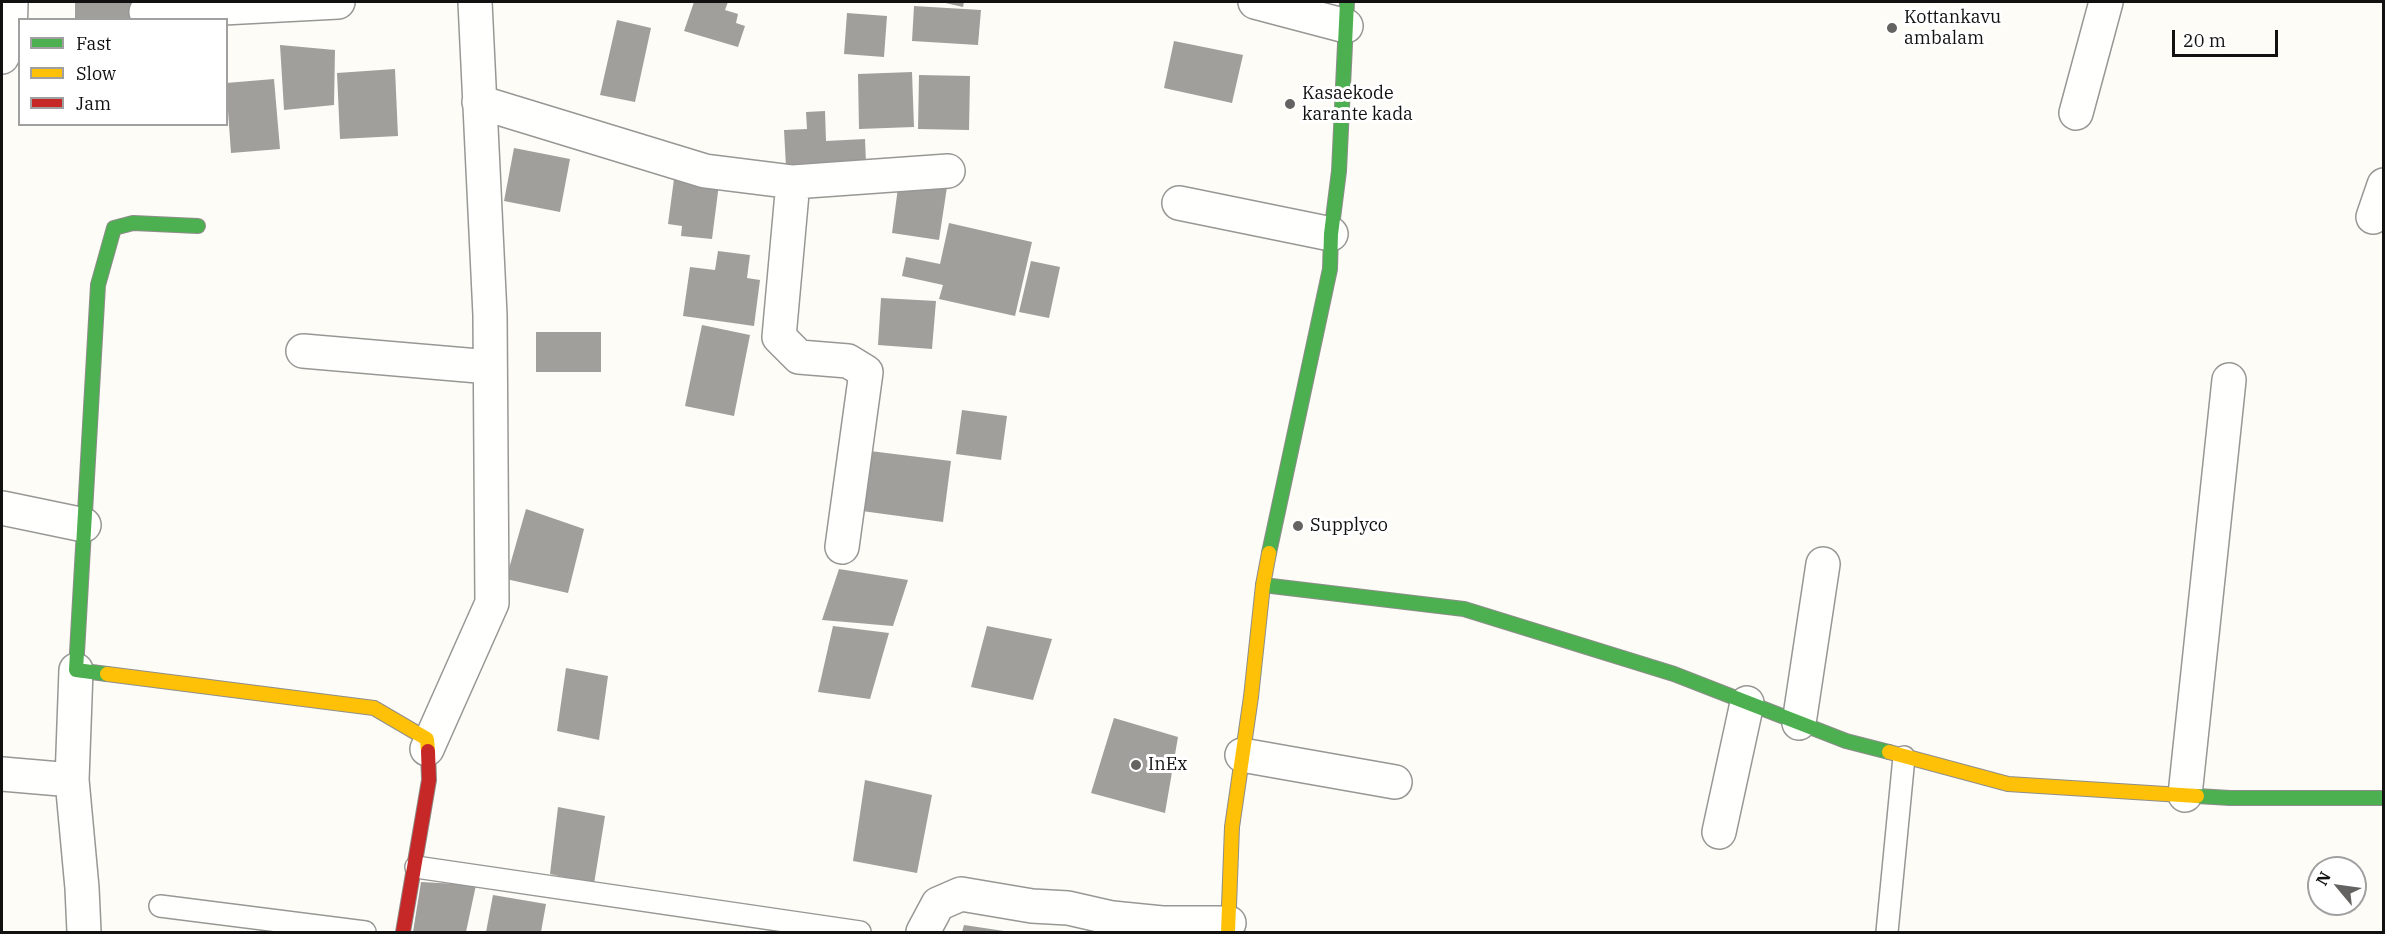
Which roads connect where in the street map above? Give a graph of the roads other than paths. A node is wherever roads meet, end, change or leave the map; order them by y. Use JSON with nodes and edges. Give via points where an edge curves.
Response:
{"nodes":[{"id":1,"x":11,"y":2,"type":"edge"},
{"id":2,"x":338,"y":2,"type":"edge"},
{"id":3,"x":475,"y":2,"type":"edge"},
{"id":4,"x":1255,"y":2,"type":"edge"},
{"id":5,"x":2106,"y":2,"type":"edge"},
{"id":6,"x":146,"y":12,"type":"dead end"},
{"id":7,"x":1347,"y":14,"type":"edge"},
{"id":8,"x":2,"y":57,"type":"edge"},
{"id":9,"x":479,"y":102,"type":"junction"},
{"id":10,"x":2076,"y":113,"type":"dead end"},
{"id":11,"x":948,"y":171,"type":"dead end"},
{"id":12,"x":794,"y":182,"type":"junction"},
{"id":13,"x":2384,"y":185,"type":"edge"},
{"id":14,"x":1179,"y":203,"type":"dead end"},
{"id":15,"x":2373,"y":217,"type":"dead end"},
{"id":16,"x":198,"y":226,"type":"dead end"},
{"id":17,"x":1331,"y":234,"type":"junction"},
{"id":18,"x":303,"y":351,"type":"dead end"},
{"id":19,"x":490,"y":367,"type":"junction"},
{"id":20,"x":2229,"y":380,"type":"dead end"},
{"id":21,"x":2,"y":508,"type":"edge"},
{"id":22,"x":84,"y":525,"type":"junction"},
{"id":23,"x":842,"y":547,"type":"dead end"},
{"id":24,"x":1823,"y":564,"type":"dead end"},
{"id":25,"x":1263,"y":585,"type":"junction"},
{"id":26,"x":76,"y":670,"type":"junction"},
{"id":27,"x":1747,"y":703,"type":"junction"},
{"id":28,"x":1799,"y":723,"type":"junction"},
{"id":29,"x":427,"y":749,"type":"junction"},
{"id":30,"x":1242,"y":755,"type":"junction"},
{"id":31,"x":1904,"y":757,"type":"junction"},
{"id":32,"x":2,"y":774,"type":"edge"},
{"id":33,"x":72,"y":780,"type":"junction"},
{"id":34,"x":1395,"y":782,"type":"dead end"},
{"id":35,"x":2185,"y":795,"type":"junction"},
{"id":36,"x":2384,"y":798,"type":"edge"},
{"id":37,"x":1719,"y":832,"type":"dead end"},
{"id":38,"x":416,"y":867,"type":"junction"},
{"id":39,"x":160,"y":906,"type":"dead end"},
{"id":40,"x":1229,"y":928,"type":"edge"},
{"id":41,"x":84,"y":933,"type":"edge"},
{"id":42,"x":365,"y":933,"type":"edge"},
{"id":43,"x":404,"y":933,"type":"edge"},
{"id":44,"x":860,"y":933,"type":"edge"},
{"id":45,"x":923,"y":933,"type":"edge"},
{"id":46,"x":1887,"y":933,"type":"edge"}],
"edges":[{"from":1,"to":8,"type":"street","via":[[10,39]]},
{"from":2,"to":6,"type":"street"},
{"from":3,"to":9,"type":"street"},
{"from":4,"to":7,"type":"street"},
{"from":5,"to":10,"type":"street"},
{"from":7,"to":17,"type":"street","via":[[1339,171]]},
{"from":9,"to":12,"type":"street","via":[[705,171]]},
{"from":9,"to":19,"type":"street"},
{"from":11,"to":12,"type":"street"},
{"from":12,"to":23,"type":"street","via":[[779,337],[799,357],[848,361],[866,372]]},
{"from":13,"to":15,"type":"street"},
{"from":14,"to":17,"type":"street"},
{"from":16,"to":22,"type":"street","via":[[133,223],[114,228],[98,285]]},
{"from":17,"to":25,"type":"street","via":[[1330,269]]},
{"from":18,"to":19,"type":"street"},
{"from":19,"to":29,"type":"street","via":[[492,603]]},
{"from":20,"to":35,"type":"street"},
{"from":21,"to":22,"type":"street"},
{"from":22,"to":26,"type":"street"},
{"from":24,"to":28,"type":"street"},
{"from":25,"to":27,"type":"street","via":[[1464,609],[1674,674]]},
{"from":25,"to":30,"type":"street"},
{"from":26,"to":29,"type":"street","via":[[374,708],[427,739]]},
{"from":26,"to":33,"type":"street"},
{"from":27,"to":28,"type":"street"},
{"from":27,"to":37,"type":"street"},
{"from":28,"to":31,"type":"street"},
{"from":29,"to":38,"type":"street","via":[[429,780]]},
{"from":30,"to":34,"type":"street"},
{"from":30,"to":40,"type":"street","via":[[1232,827]]},
{"from":31,"to":35,"type":"street","via":[[2008,784]]},
{"from":31,"to":46,"type":"lane"},
{"from":32,"to":33,"type":"street"},
{"from":33,"to":41,"type":"street"},
{"from":35,"to":36,"type":"street"},
{"from":38,"to":43,"type":"street"},
{"from":38,"to":44,"type":"lane"},
{"from":39,"to":42,"type":"lane"},
{"from":40,"to":45,"type":"street","via":[[1112,918],[962,894],[938,904]]}]}
